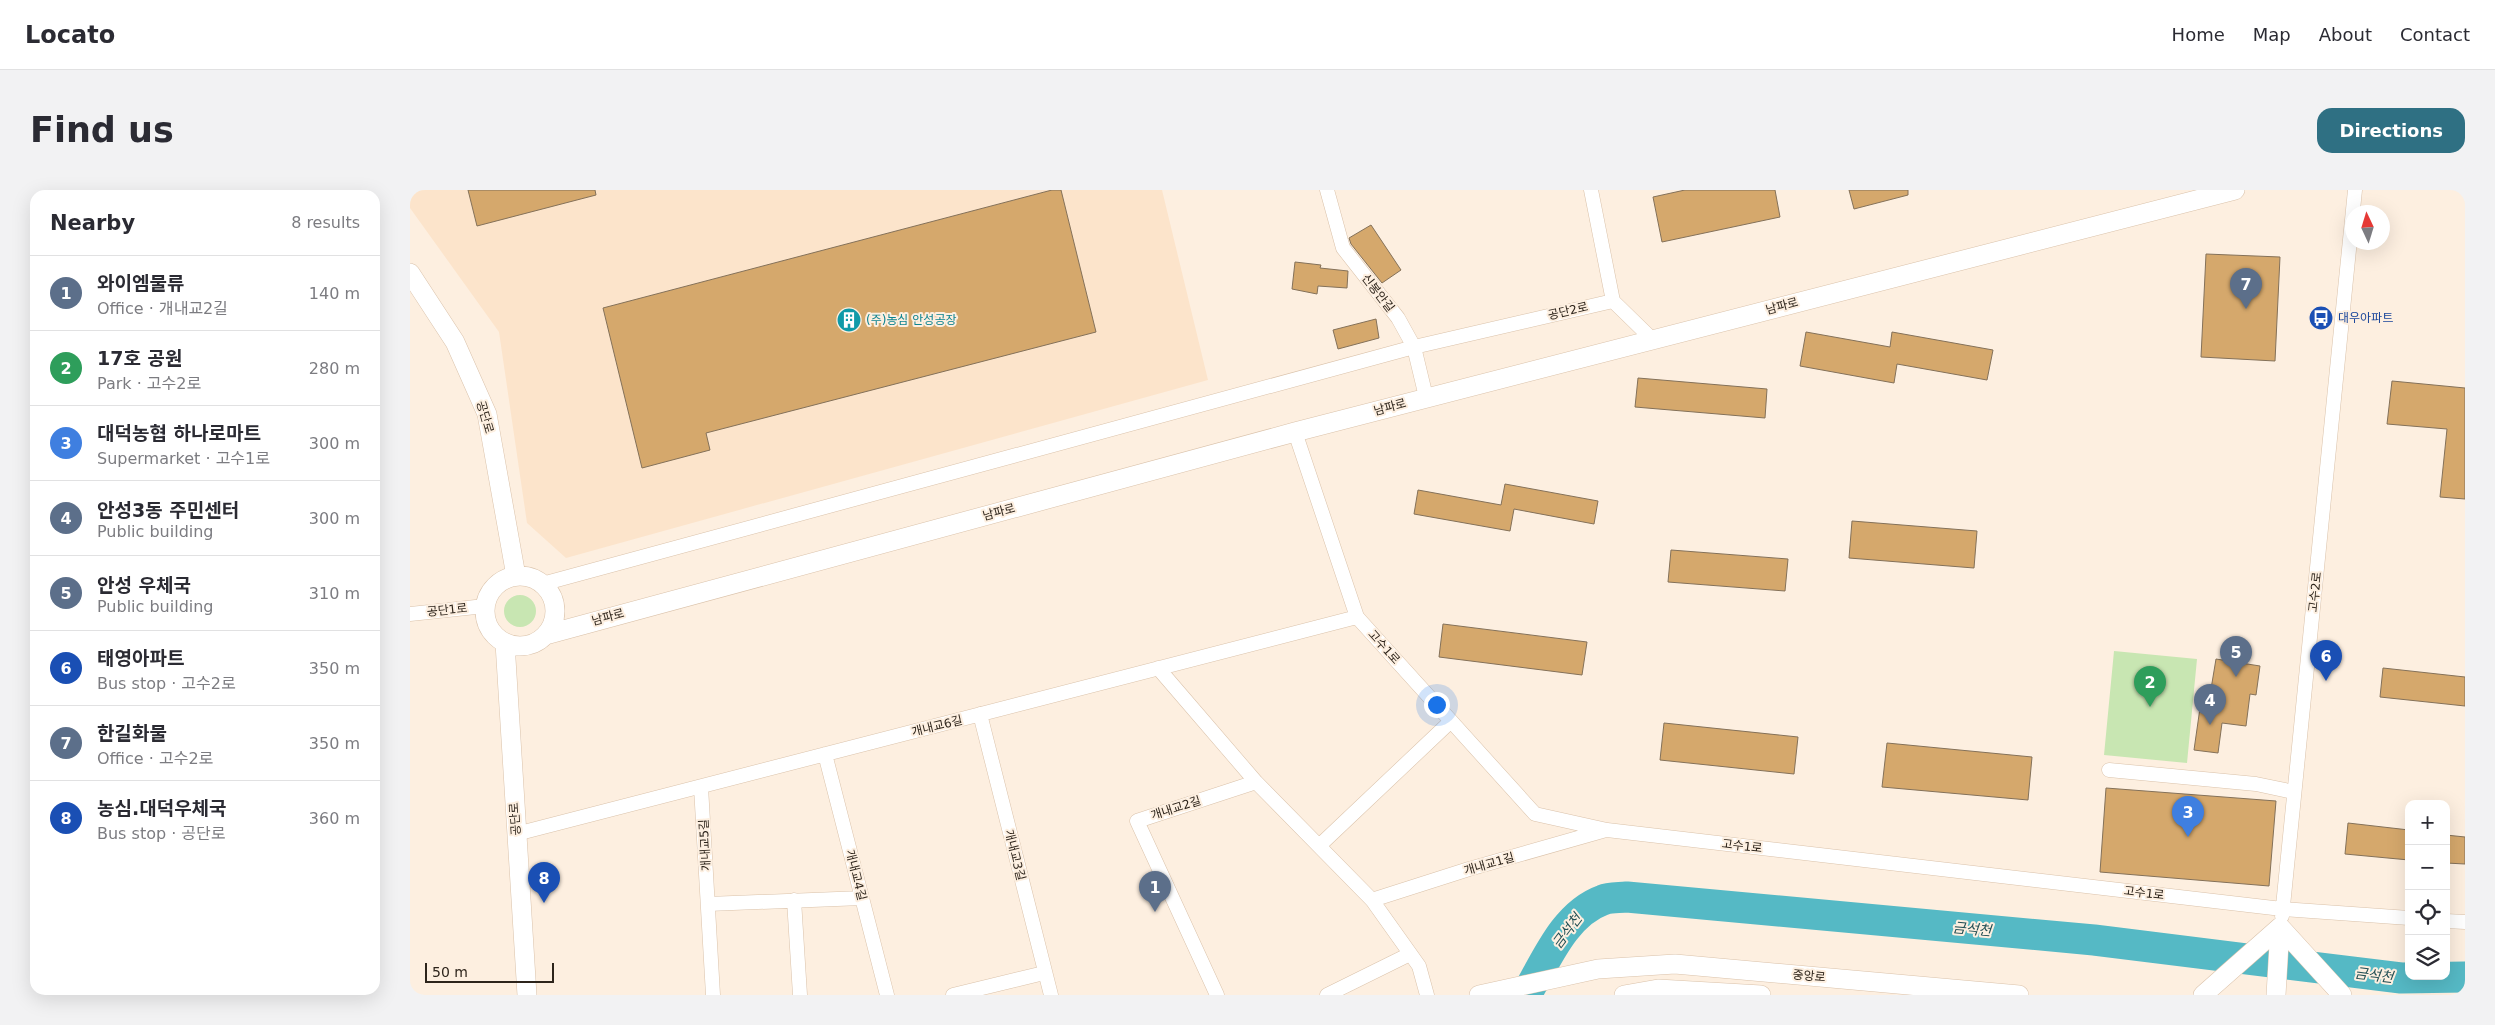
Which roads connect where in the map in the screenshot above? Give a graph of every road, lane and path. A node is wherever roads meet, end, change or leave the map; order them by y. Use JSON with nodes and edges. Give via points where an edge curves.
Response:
{"nodes":[{"id":1,"x":1327,"y":190,"type":"edge"},
{"id":2,"x":1591,"y":190,"type":"edge"},
{"id":3,"x":2235,"y":190,"type":"edge"},
{"id":4,"x":2355,"y":190,"type":"edge"},
{"id":5,"x":410,"y":273,"type":"edge"},
{"id":6,"x":1613,"y":301,"type":"junction"},
{"id":7,"x":1652,"y":339,"type":"junction"},
{"id":8,"x":1414,"y":347,"type":"junction"},
{"id":9,"x":1426,"y":398,"type":"junction"},
{"id":10,"x":1295,"y":432,"type":"junction"},
{"id":11,"x":516,"y":576,"type":"junction"},
{"id":12,"x":542,"y":584,"type":"junction"},
{"id":13,"x":485,"y":606,"type":"junction"},
{"id":14,"x":410,"y":614,"type":"edge"},
{"id":15,"x":1357,"y":617,"type":"junction"},
{"id":16,"x":548,"y":634,"type":"junction"},
{"id":17,"x":505,"y":643,"type":"junction"},
{"id":18,"x":1158,"y":668,"type":"junction"},
{"id":19,"x":980,"y":714,"type":"junction"},
{"id":20,"x":1451,"y":721,"type":"junction"},
{"id":21,"x":825,"y":754,"type":"junction"},
{"id":22,"x":2109,"y":770,"type":"dead end"},
{"id":23,"x":1256,"y":782,"type":"junction"},
{"id":24,"x":701,"y":787,"type":"junction"},
{"id":25,"x":2294,"y":792,"type":"junction"},
{"id":26,"x":1607,"y":830,"type":"junction"},
{"id":27,"x":516,"y":834,"type":"junction"},
{"id":28,"x":1319,"y":846,"type":"junction"},
{"id":29,"x":862,"y":898,"type":"junction"},
{"id":30,"x":794,"y":900,"type":"junction"},
{"id":31,"x":1372,"y":900,"type":"junction"},
{"id":32,"x":708,"y":904,"type":"junction"},
{"id":33,"x":2281,"y":918,"type":"junction"},
{"id":34,"x":2405,"y":918,"type":"edge"},
{"id":35,"x":2450,"y":921,"type":"edge"},
{"id":36,"x":2465,"y":922,"type":"edge"},
{"id":37,"x":1410,"y":954,"type":"junction"},
{"id":38,"x":1044,"y":972,"type":"junction"},
{"id":39,"x":1724,"y":993,"type":"edge"},
{"id":40,"x":1481,"y":994,"type":"edge"},
{"id":41,"x":2204,"y":994,"type":"edge"},
{"id":42,"x":527,"y":995,"type":"edge"},
{"id":43,"x":713,"y":995,"type":"edge"},
{"id":44,"x":800,"y":995,"type":"edge"},
{"id":45,"x":887,"y":995,"type":"edge"},
{"id":46,"x":953,"y":995,"type":"edge"},
{"id":47,"x":1051,"y":995,"type":"edge"},
{"id":48,"x":1217,"y":995,"type":"edge"},
{"id":49,"x":1327,"y":995,"type":"edge"},
{"id":50,"x":1427,"y":995,"type":"edge"},
{"id":51,"x":1624,"y":995,"type":"edge"},
{"id":52,"x":1761,"y":995,"type":"edge"},
{"id":53,"x":2019,"y":995,"type":"edge"},
{"id":54,"x":2276,"y":995,"type":"edge"},
{"id":55,"x":2342,"y":995,"type":"edge"}],
"edges":[{"from":1,"to":8,"type":"street","name":"신봉안길","via":[[1343,248],[1398,318]]},
{"from":2,"to":6,"type":"street"},
{"from":3,"to":7,"type":"street","name":"남파로"},
{"from":4,"to":25,"type":"street","name":"고수2로"},
{"from":5,"to":11,"type":"street","name":"공단로","via":[[455,342],[487,414]]},
{"from":6,"to":7,"type":"street"},
{"from":6,"to":8,"type":"street","name":"공단2로"},
{"from":7,"to":9,"type":"street","name":"남파로"},
{"from":8,"to":9,"type":"street","name":"신봉안길"},
{"from":8,"to":12,"type":"street","name":"공단2로"},
{"from":9,"to":10,"type":"street","name":"남파로"},
{"from":10,"to":15,"type":"street","name":"고수1로"},
{"from":10,"to":16,"type":"street","name":"남파로"},
{"from":11,"to":12,"type":"street","via":[[526,576]]},
{"from":11,"to":13,"type":"street","via":[[507,578],[492,590]]},
{"from":12,"to":16,"type":"street","via":[[554,598],[556,607],[553,626]]},
{"from":13,"to":14,"type":"street","name":"공단1로"},
{"from":13,"to":17,"type":"street","via":[[487,625]]},
{"from":15,"to":18,"type":"street","name":"개내교6길"},
{"from":15,"to":20,"type":"street","name":"고수1로"},
{"from":16,"to":17,"type":"street","via":[[534,645],[525,647]]},
{"from":17,"to":27,"type":"street","name":"공단로"},
{"from":18,"to":19,"type":"street","name":"개내교6길"},
{"from":18,"to":23,"type":"street"},
{"from":19,"to":21,"type":"street","name":"개내교6길"},
{"from":19,"to":38,"type":"street","name":"개내교3길"},
{"from":20,"to":26,"type":"street","name":"고수1로","via":[[1535,814]]},
{"from":20,"to":28,"type":"street"},
{"from":21,"to":24,"type":"street","name":"개내교6길"},
{"from":21,"to":29,"type":"street","name":"개내교4길"},
{"from":22,"to":25,"type":"street","via":[[2256,784]]},
{"from":23,"to":28,"type":"street"},
{"from":23,"to":48,"type":"street","name":"개내교2길","via":[[1137,821]]},
{"from":24,"to":27,"type":"street","name":"개내교6길"},
{"from":24,"to":32,"type":"street","name":"개내교5길"},
{"from":25,"to":33,"type":"street","name":"고수2로"},
{"from":26,"to":31,"type":"street","name":"개내교1길"},
{"from":26,"to":33,"type":"street","name":"고수1로"},
{"from":27,"to":42,"type":"street","name":"공단로"},
{"from":28,"to":31,"type":"street"},
{"from":29,"to":30,"type":"street"},
{"from":29,"to":45,"type":"street","name":"개내교4길"},
{"from":30,"to":32,"type":"street"},
{"from":30,"to":44,"type":"street"},
{"from":31,"to":37,"type":"street"},
{"from":32,"to":43,"type":"street","name":"개내교5길"},
{"from":33,"to":34,"type":"street","name":"고수1로"},
{"from":33,"to":41,"type":"street"},
{"from":33,"to":54,"type":"street","name":"고수2로"},
{"from":33,"to":55,"type":"street"},
{"from":35,"to":36,"type":"street"},
{"from":37,"to":49,"type":"street"},
{"from":37,"to":50,"type":"street","via":[[1419,966]]},
{"from":38,"to":46,"type":"street"},
{"from":38,"to":47,"type":"street","name":"개내교3길"},
{"from":39,"to":51,"type":"street","via":[[1658,989]]},
{"from":39,"to":52,"type":"street"},
{"from":40,"to":53,"type":"street","name":"중앙로","via":[[1598,969],[1675,964]]}]}
